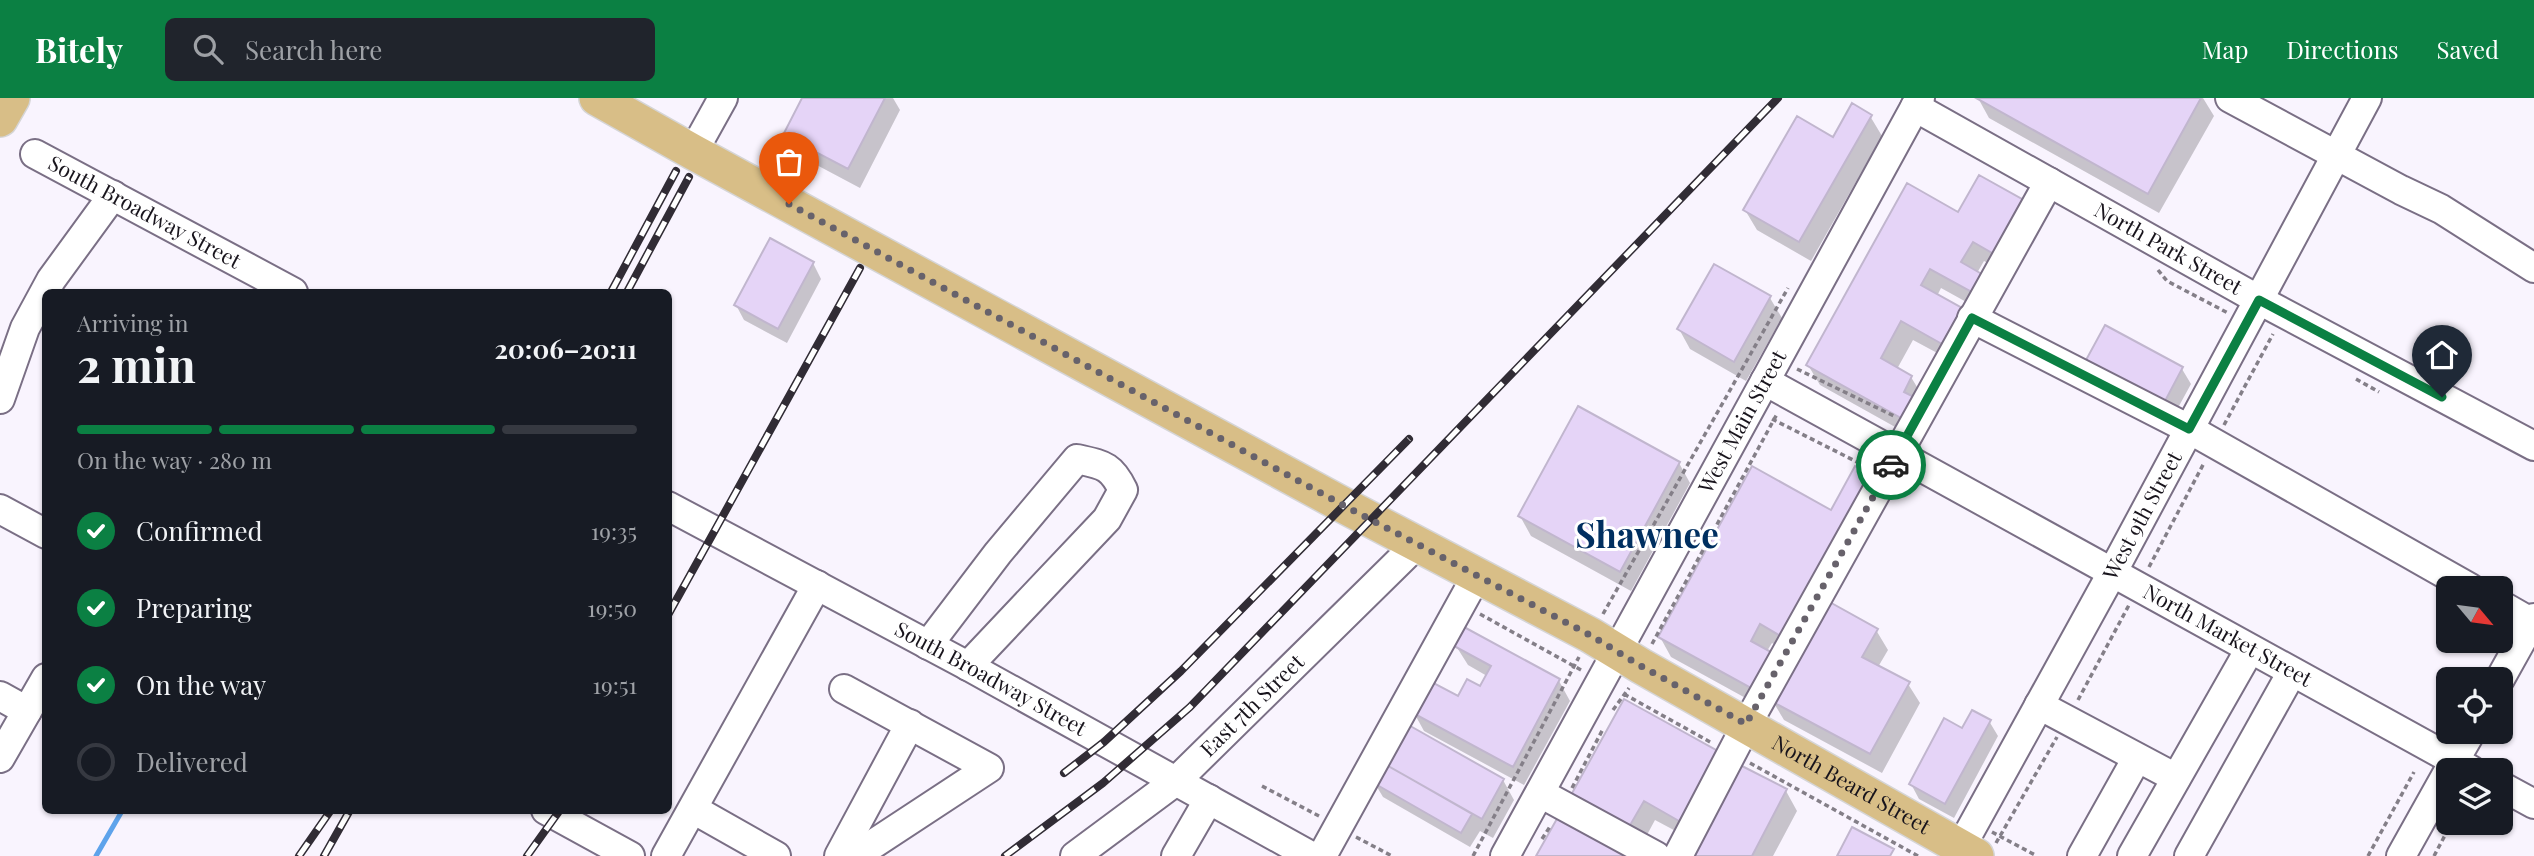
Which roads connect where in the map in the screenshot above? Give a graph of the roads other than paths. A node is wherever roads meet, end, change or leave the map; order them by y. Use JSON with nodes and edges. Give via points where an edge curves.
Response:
{"nodes":[{"id":1,"x":12,"y":98,"type":"edge"},
{"id":2,"x":597,"y":98,"type":"edge"},
{"id":3,"x":723,"y":98,"type":"edge"},
{"id":4,"x":2230,"y":98,"type":"edge"},
{"id":5,"x":2367,"y":98,"type":"edge"},
{"id":6,"x":1918,"y":102,"type":"edge"},
{"id":7,"x":0,"y":119,"type":"edge"},
{"id":8,"x":693,"y":152,"type":"junction"},
{"id":9,"x":35,"y":154,"type":"dead end"},
{"id":10,"x":2336,"y":156,"type":"junction"},
{"id":11,"x":2049,"y":182,"type":"junction"},
{"id":12,"x":113,"y":195,"type":"junction"},
{"id":13,"x":2534,"y":268,"type":"edge"},
{"id":14,"x":258,"y":284,"type":"edge"},
{"id":15,"x":46,"y":289,"type":"edge"},
{"id":16,"x":280,"y":289,"type":"edge"},
{"id":17,"x":42,"y":297,"type":"edge"},
{"id":18,"x":2259,"y":300,"type":"junction"},
{"id":19,"x":1972,"y":318,"type":"junction"},
{"id":20,"x":1771,"y":370,"type":"junction"},
{"id":21,"x":0,"y":399,"type":"edge"},
{"id":22,"x":2189,"y":429,"type":"junction"},
{"id":23,"x":2534,"y":446,"type":"edge"},
{"id":24,"x":1891,"y":465,"type":"junction"},
{"id":25,"x":672,"y":508,"type":"edge"},
{"id":26,"x":0,"y":509,"type":"edge"},
{"id":27,"x":42,"y":532,"type":"edge"},
{"id":28,"x":1417,"y":544,"type":"junction"},
{"id":29,"x":2112,"y":573,"type":"junction"},
{"id":30,"x":1477,"y":575,"type":"junction"},
{"id":31,"x":2449,"y":576,"type":"edge"},
{"id":32,"x":817,"y":585,"type":"junction"},
{"id":33,"x":2513,"y":611,"type":"edge"},
{"id":34,"x":2533,"y":622,"type":"edge"},
{"id":35,"x":928,"y":645,"type":"junction"},
{"id":36,"x":2250,"y":649,"type":"junction"},
{"id":37,"x":1615,"y":665,"type":"junction"},
{"id":38,"x":968,"y":666,"type":"junction"},
{"id":39,"x":2507,"y":667,"type":"edge"},
{"id":40,"x":2292,"y":672,"type":"junction"},
{"id":41,"x":42,"y":685,"type":"edge"},
{"id":42,"x":844,"y":690,"type":"dead end"},
{"id":43,"x":0,"y":696,"type":"edge"},
{"id":44,"x":2039,"y":705,"type":"junction"},
{"id":45,"x":27,"y":711,"type":"junction"},
{"id":46,"x":910,"y":724,"type":"junction"},
{"id":47,"x":1739,"y":739,"type":"junction"},
{"id":48,"x":0,"y":758,"type":"edge"},
{"id":49,"x":2137,"y":758,"type":"junction"},
{"id":50,"x":2439,"y":758,"type":"edge"},
{"id":51,"x":2176,"y":779,"type":"junction"},
{"id":52,"x":1175,"y":781,"type":"junction"},
{"id":53,"x":2513,"y":793,"type":"edge"},
{"id":54,"x":1209,"y":799,"type":"junction"},
{"id":55,"x":1551,"y":799,"type":"junction"},
{"id":56,"x":2436,"y":801,"type":"edge"},
{"id":57,"x":2534,"y":804,"type":"edge"},
{"id":58,"x":693,"y":809,"type":"junction"},
{"id":59,"x":553,"y":814,"type":"edge"},
{"id":60,"x":1295,"y":852,"type":"edge"},
{"id":61,"x":1964,"y":853,"type":"edge"},
{"id":62,"x":630,"y":856,"type":"edge"},
{"id":63,"x":666,"y":856,"type":"edge"},
{"id":64,"x":776,"y":856,"type":"edge"},
{"id":65,"x":839,"y":856,"type":"edge"},
{"id":66,"x":855,"y":856,"type":"edge"},
{"id":67,"x":1075,"y":856,"type":"edge"},
{"id":68,"x":1176,"y":856,"type":"edge"},
{"id":69,"x":1322,"y":856,"type":"edge"},
{"id":70,"x":1506,"y":856,"type":"edge"},
{"id":71,"x":1656,"y":856,"type":"edge"},
{"id":72,"x":1678,"y":856,"type":"edge"},
{"id":73,"x":2082,"y":856,"type":"edge"},
{"id":74,"x":2132,"y":856,"type":"edge"},
{"id":75,"x":2189,"y":856,"type":"edge"},
{"id":76,"x":2402,"y":856,"type":"edge"}],
"edges":[{"from":1,"to":7,"type":"main road"},
{"from":2,"to":8,"type":"main road","name":"North Beard Street"},
{"from":3,"to":8,"type":"street"},
{"from":4,"to":10,"type":"street"},
{"from":5,"to":10,"type":"street","name":"West 9th Street"},
{"from":6,"to":11,"type":"street","name":"North Park Street"},
{"from":6,"to":20,"type":"street","name":"West Main Street"},
{"from":8,"to":28,"type":"main road","name":"North Beard Street"},
{"from":9,"to":12,"type":"street","name":"South Broadway Street"},
{"from":10,"to":13,"type":"street","via":[[2441,209]]},
{"from":10,"to":18,"type":"street","name":"West 9th Street"},
{"from":11,"to":18,"type":"street","name":"North Park Street"},
{"from":11,"to":19,"type":"street"},
{"from":12,"to":14,"type":"street","name":"South Broadway Street"},
{"from":12,"to":15,"type":"street"},
{"from":14,"to":16,"type":"street","name":"South Broadway Street"},
{"from":17,"to":21,"type":"street","via":[[25,328]]},
{"from":18,"to":22,"type":"street","name":"West 9th Street"},
{"from":18,"to":23,"type":"street","name":"North Park Street"},
{"from":19,"to":22,"type":"street"},
{"from":19,"to":24,"type":"street"},
{"from":20,"to":24,"type":"street","name":"North Market Street"},
{"from":20,"to":37,"type":"street","name":"West Main Street","via":[[1762,414]]},
{"from":22,"to":29,"type":"street","name":"West 9th Street"},
{"from":22,"to":31,"type":"street"},
{"from":24,"to":29,"type":"street","name":"North Market Street"},
{"from":24,"to":47,"type":"street"},
{"from":25,"to":32,"type":"street","name":"South Broadway Street"},
{"from":26,"to":27,"type":"street"},
{"from":28,"to":30,"type":"main road","name":"North Beard Street"},
{"from":28,"to":52,"type":"street","name":"East 7th Street"},
{"from":29,"to":36,"type":"street","name":"North Market Street"},
{"from":29,"to":44,"type":"street","name":"West 9th Street"},
{"from":30,"to":37,"type":"main road","name":"North Beard Street"},
{"from":30,"to":69,"type":"street"},
{"from":32,"to":35,"type":"street","name":"South Broadway Street"},
{"from":32,"to":58,"type":"street"},
{"from":33,"to":34,"type":"street"},
{"from":34,"to":39,"type":"street"},
{"from":35,"to":38,"type":"street","name":"South Broadway Street"},
{"from":35,"to":38,"type":"street","via":[[1077,459],[1115,473],[1123,491],[1107,519]]},
{"from":36,"to":40,"type":"street","name":"North Market Street"},
{"from":36,"to":51,"type":"street"},
{"from":37,"to":47,"type":"main road","name":"North Beard Street"},
{"from":37,"to":55,"type":"street","name":"West Main Street"},
{"from":38,"to":52,"type":"street","name":"South Broadway Street"},
{"from":40,"to":50,"type":"street","name":"North Market Street"},
{"from":40,"to":75,"type":"street"},
{"from":41,"to":45,"type":"street"},
{"from":42,"to":46,"type":"street"},
{"from":43,"to":45,"type":"street"},
{"from":44,"to":49,"type":"street"},
{"from":44,"to":61,"type":"street","name":"West 9th Street"},
{"from":45,"to":48,"type":"street"},
{"from":46,"to":65,"type":"street"},
{"from":46,"to":66,"type":"street","via":[[989,768]]},
{"from":47,"to":61,"type":"main road","name":"North Beard Street"},
{"from":47,"to":72,"type":"street"},
{"from":49,"to":51,"type":"street"},
{"from":49,"to":73,"type":"street"},
{"from":51,"to":74,"type":"street"},
{"from":52,"to":54,"type":"street","name":"South Broadway Street"},
{"from":52,"to":67,"type":"street","name":"East 7th Street"},
{"from":53,"to":57,"type":"street"},
{"from":54,"to":60,"type":"street","name":"South Broadway Street"},
{"from":54,"to":68,"type":"street"},
{"from":55,"to":70,"type":"street","name":"West Main Street"},
{"from":55,"to":71,"type":"street"},
{"from":56,"to":76,"type":"street"},
{"from":58,"to":63,"type":"street"},
{"from":58,"to":64,"type":"street"},
{"from":59,"to":62,"type":"street"}]}
